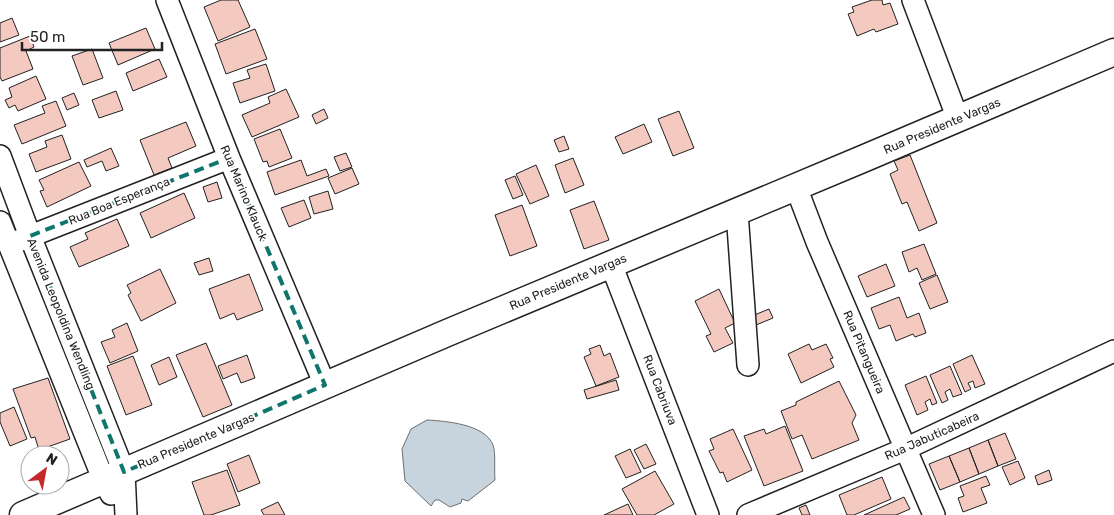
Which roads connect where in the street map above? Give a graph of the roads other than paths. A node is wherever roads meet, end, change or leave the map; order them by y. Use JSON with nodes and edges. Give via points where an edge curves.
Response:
{"nodes":[{"id":1,"x":167,"y":0,"type":"edge"},
{"id":2,"x":913,"y":0,"type":"edge"},
{"id":3,"x":1114,"y":52,"type":"edge"},
{"id":4,"x":958,"y":118,"type":"junction"},
{"id":5,"x":0,"y":156,"type":"edge"},
{"id":6,"x":229,"y":158,"type":"junction"},
{"id":7,"x":796,"y":188,"type":"junction"},
{"id":8,"x":737,"y":212,"type":"junction"},
{"id":9,"x":0,"y":222,"type":"edge"},
{"id":10,"x":30,"y":236,"type":"junction"},
{"id":11,"x":9,"y":245,"type":"junction"},
{"id":12,"x":611,"y":264,"type":"junction"},
{"id":13,"x":1114,"y":351,"type":"edge"},
{"id":14,"x":748,"y":365,"type":"dead end"},
{"id":15,"x":325,"y":385,"type":"junction"},
{"id":16,"x":905,"y":448,"type":"junction"},
{"id":17,"x":114,"y":477,"type":"junction"},
{"id":18,"x":24,"y":515,"type":"edge"},
{"id":19,"x":125,"y":515,"type":"edge"},
{"id":20,"x":708,"y":515,"type":"edge"},
{"id":21,"x":748,"y":515,"type":"edge"},
{"id":22,"x":934,"y":515,"type":"edge"}],
"edges":[{"from":1,"to":6,"type":"street","name":"Rua Marino Klauck"},
{"from":2,"to":4,"type":"street"},
{"from":3,"to":4,"type":"main road","name":"Rua Presidente Vargas"},
{"from":4,"to":7,"type":"main road","name":"Rua Presidente Vargas"},
{"from":5,"to":10,"type":"street","name":"Avenida Leopoldina Wendling"},
{"from":6,"to":10,"type":"street","name":"Rua Boa Esperança"},
{"from":6,"to":15,"type":"street","name":"Rua Marino Klauck"},
{"from":7,"to":8,"type":"main road","name":"Rua Presidente Vargas"},
{"from":7,"to":16,"type":"street","name":"Rua Pitangueira"},
{"from":8,"to":12,"type":"main road","name":"Rua Presidente Vargas"},
{"from":8,"to":14,"type":"street"},
{"from":9,"to":11,"type":"street","name":"Avenida Leopoldina Wendling"},
{"from":10,"to":11,"type":"street","name":"Rua Boa Esperança"},
{"from":10,"to":17,"type":"street","name":"Avenida Leopoldina Wendling"},
{"from":11,"to":17,"type":"street","name":"Avenida Leopoldina Wendling"},
{"from":12,"to":15,"type":"main road","name":"Rua Presidente Vargas"},
{"from":12,"to":20,"type":"street","name":"Rua Cabriuva"},
{"from":13,"to":16,"type":"street","name":"Rua Jabuticabeira"},
{"from":15,"to":17,"type":"main road","name":"Rua Presidente Vargas"},
{"from":16,"to":21,"type":"street","name":"Rua Jabuticabeira"},
{"from":16,"to":22,"type":"street","name":"Rua Pitangueira"},
{"from":17,"to":18,"type":"main road","name":"Rua Presidente Vargas"},
{"from":17,"to":19,"type":"street"}]}
